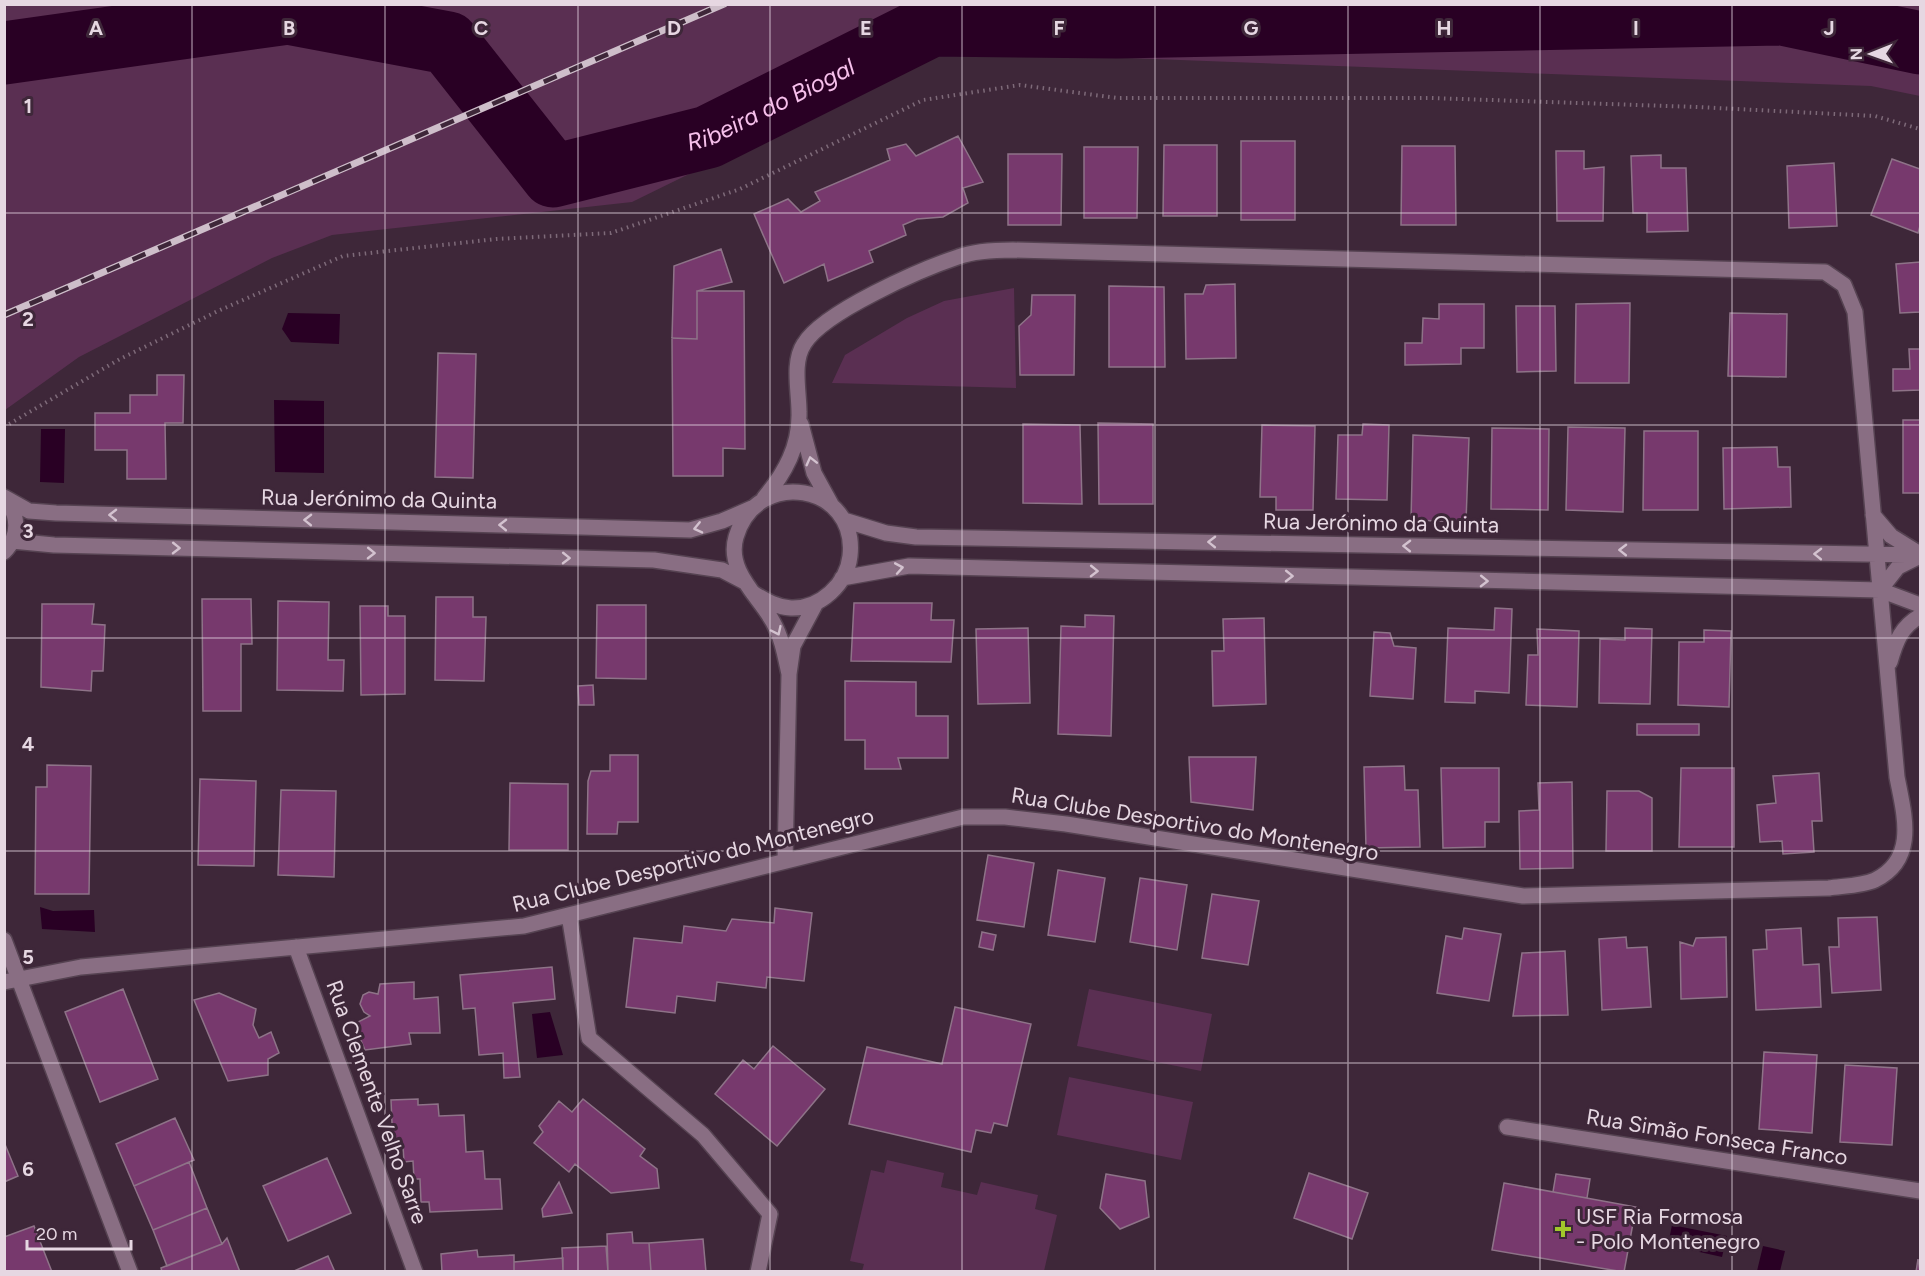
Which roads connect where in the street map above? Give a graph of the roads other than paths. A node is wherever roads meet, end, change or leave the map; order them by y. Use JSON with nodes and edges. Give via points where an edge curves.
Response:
{"nodes":[{"id":1,"x":799,"y":415,"type":"junction"},
{"id":2,"x":4,"y":497,"type":"edge"},
{"id":3,"x":758,"y":503,"type":"junction"},
{"id":4,"x":831,"y":504,"type":"junction"},
{"id":5,"x":1873,"y":515,"type":"junction"},
{"id":6,"x":844,"y":520,"type":"junction"},
{"id":7,"x":8,"y":547,"type":"edge"},
{"id":8,"x":1877,"y":555,"type":"junction"},
{"id":9,"x":1920,"y":555,"type":"edge"},
{"id":10,"x":842,"y":578,"type":"junction"},
{"id":11,"x":748,"y":587,"type":"junction"},
{"id":12,"x":1880,"y":590,"type":"junction"},
{"id":13,"x":816,"y":603,"type":"junction"},
{"id":14,"x":1920,"y":605,"type":"edge"},
{"id":15,"x":1920,"y":616,"type":"edge"},
{"id":16,"x":789,"y":674,"type":"junction"},
{"id":17,"x":1887,"y":674,"type":"junction"},
{"id":18,"x":785,"y":861,"type":"junction"},
{"id":19,"x":569,"y":915,"type":"junction"},
{"id":20,"x":4,"y":940,"type":"edge"},
{"id":21,"x":296,"y":947,"type":"junction"},
{"id":22,"x":11,"y":980,"type":"edge"},
{"id":23,"x":1507,"y":1127,"type":"dead end"},
{"id":24,"x":1920,"y":1191,"type":"edge"},
{"id":25,"x":130,"y":1272,"type":"edge"},
{"id":26,"x":416,"y":1272,"type":"edge"},
{"id":27,"x":758,"y":1272,"type":"edge"}],
"edges":[{"from":1,"to":3,"type":"street","via":[[795,447],[783,476]]},
{"from":4,"to":1,"type":"street","one_way":true,"via":[[814,473]]},
{"from":1,"to":5,"type":"street","name":"Rua Clube Desportivo do Montenegro","via":[[797,371],[803,344],[831,317],[960,256],[1013,250],[1825,272],[1844,285],[1855,312]]},
{"from":3,"to":2,"type":"street","name":"Rua Jerónimo da Quinta","one_way":true,"via":[[722,522],[690,530],[56,513],[29,511]]},
{"from":2,"to":7,"type":"street","name":"Rua Jerónimo da Quinta","via":[[16,520],[16,531]]},
{"from":3,"to":4,"type":"street","name":"Rua Jerónimo da Quinta","via":[[788,490],[810,493]]},
{"from":3,"to":11,"type":"street","via":[[747,512],[735,539],[735,562]]},
{"from":4,"to":6,"type":"street","name":"Rua Jerónimo da Quinta"},
{"from":5,"to":8,"type":"street","name":"Rua Clube Desportivo do Montenegro"},
{"from":5,"to":9,"type":"street","via":[[1891,536]]},
{"from":8,"to":6,"type":"street","name":"Rua Jerónimo da Quinta","one_way":true,"via":[[916,537],[886,533]]},
{"from":6,"to":10,"type":"street","name":"Rua Jerónimo da Quinta","via":[[851,544],[849,567]]},
{"from":7,"to":11,"type":"street","name":"Rua Jerónimo da Quinta","one_way":true,"via":[[654,560],[722,570]]},
{"from":8,"to":9,"type":"street","name":"Rua Jerónimo da Quinta"},
{"from":8,"to":12,"type":"street","name":"Rua Clube Desportivo do Montenegro"},
{"from":9,"to":12,"type":"street","via":[[1898,567]]},
{"from":10,"to":12,"type":"street","one_way":true,"via":[[909,566]]},
{"from":10,"to":13,"type":"street","name":"Rua Jerónimo da Quinta","via":[[834,591]]},
{"from":11,"to":13,"type":"street","name":"Rua Jerónimo da Quinta","via":[[771,604],[792,608]]},
{"from":11,"to":16,"type":"street","one_way":true,"via":[[773,621]]},
{"from":12,"to":14,"type":"street"},
{"from":12,"to":17,"type":"street","name":"Rua Clube Desportivo do Montenegro"},
{"from":13,"to":16,"type":"street","via":[[793,646]]},
{"from":15,"to":17,"type":"street","via":[[1906,625],[1895,643]]},
{"from":16,"to":18,"type":"street"},
{"from":17,"to":18,"type":"street","name":"Rua Clube Desportivo do Montenegro","via":[[1897,777],[1907,832],[1898,860],[1874,880],[1829,888],[1523,896],[1005,817],[963,817]]},
{"from":18,"to":19,"type":"street","name":"Rua Clube Desportivo do Montenegro"},
{"from":19,"to":21,"type":"street","name":"Rua Clube Desportivo do Montenegro","via":[[525,926]]},
{"from":19,"to":27,"type":"street","via":[[589,1038],[703,1135],[770,1214]]},
{"from":20,"to":22,"type":"street"},
{"from":21,"to":22,"type":"street","name":"Rua Clube Desportivo do Montenegro","via":[[81,967]]},
{"from":21,"to":26,"type":"street","name":"Rua Clemente Velho Sarre"},
{"from":22,"to":25,"type":"street"},
{"from":23,"to":24,"type":"street","name":"Rua Simão Fonseca Franco"}]}
